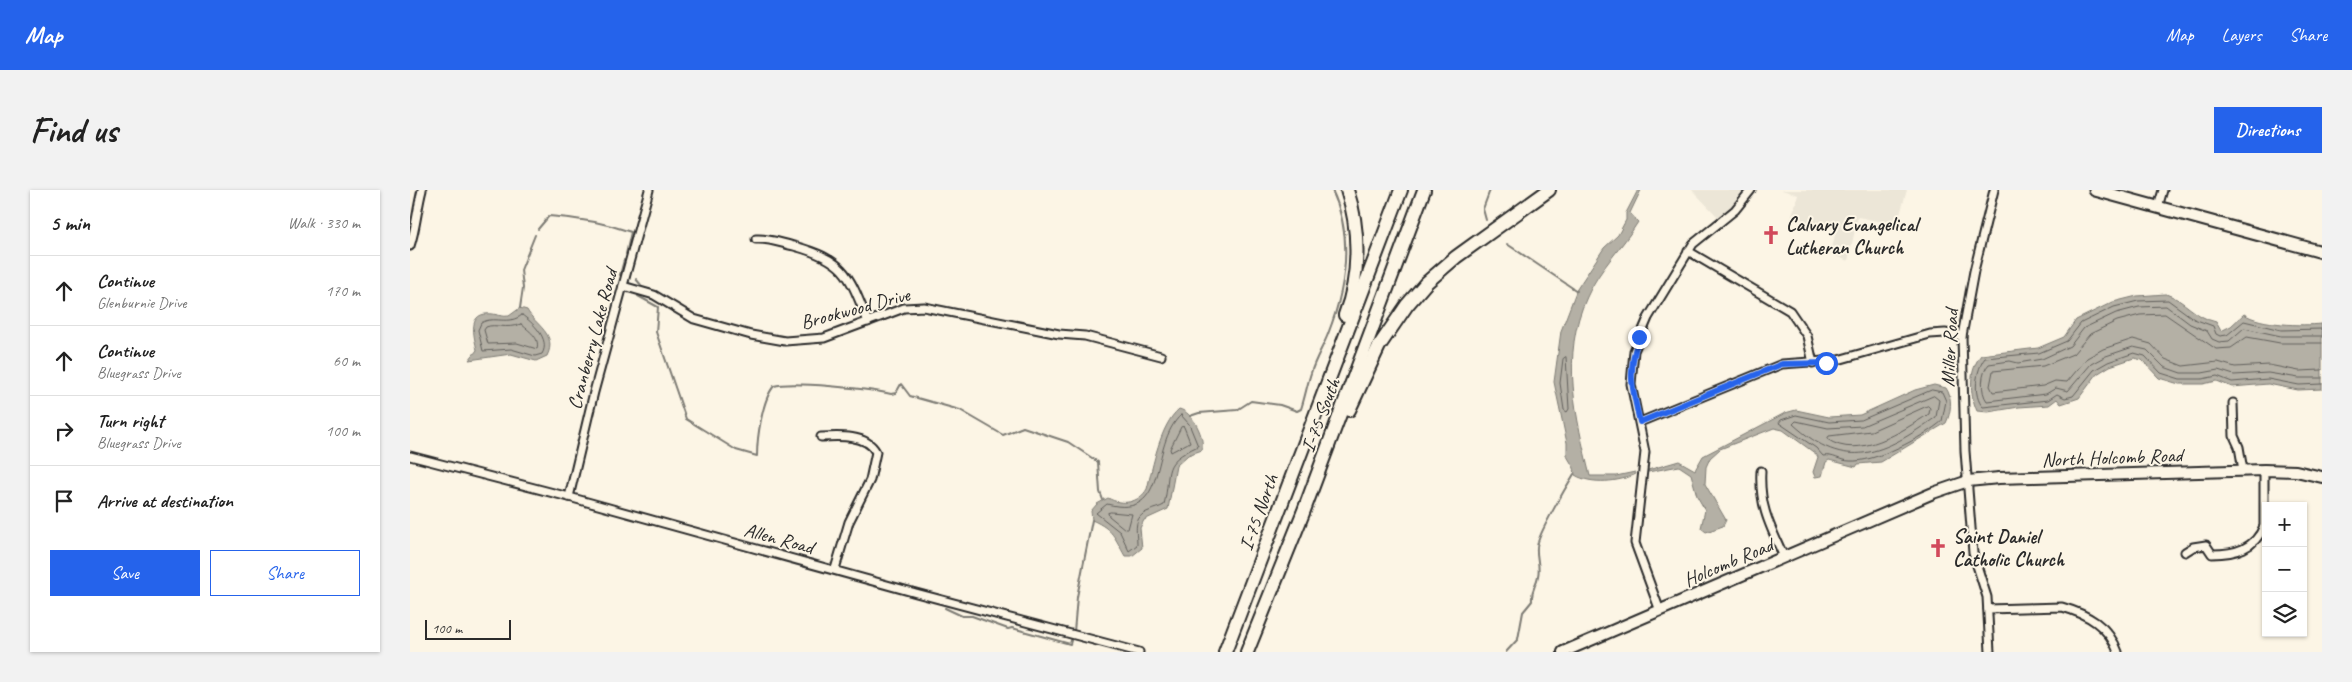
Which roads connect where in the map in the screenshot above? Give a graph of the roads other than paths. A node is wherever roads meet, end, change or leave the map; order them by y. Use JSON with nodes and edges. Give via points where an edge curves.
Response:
{"nodes":[{"id":1,"x":422,"y":190,"type":"edge"},
{"id":2,"x":649,"y":190,"type":"edge"},
{"id":3,"x":1347,"y":190,"type":"edge"},
{"id":4,"x":1401,"y":190,"type":"edge"},
{"id":5,"x":1424,"y":190,"type":"edge"},
{"id":6,"x":1550,"y":190,"type":"edge"},
{"id":7,"x":1751,"y":190,"type":"edge"},
{"id":8,"x":1994,"y":190,"type":"edge"},
{"id":9,"x":2095,"y":190,"type":"edge"},
{"id":10,"x":2162,"y":190,"type":"edge"},
{"id":11,"x":2158,"y":206,"type":"junction"},
{"id":12,"x":756,"y":240,"type":"dead end"},
{"id":13,"x":410,"y":246,"type":"edge"},
{"id":14,"x":1688,"y":251,"type":"junction"},
{"id":15,"x":2322,"y":252,"type":"edge"},
{"id":16,"x":623,"y":286,"type":"junction"},
{"id":17,"x":868,"y":322,"type":"junction"},
{"id":18,"x":1962,"y":336,"type":"junction"},
{"id":19,"x":1161,"y":356,"type":"dead end"},
{"id":20,"x":1813,"y":363,"type":"junction"},
{"id":21,"x":2232,"y":403,"type":"dead end"},
{"id":22,"x":1315,"y":411,"type":"junction"},
{"id":23,"x":1640,"y":422,"type":"junction"},
{"id":24,"x":821,"y":437,"type":"dead end"},
{"id":25,"x":410,"y":456,"type":"edge"},
{"id":26,"x":2243,"y":470,"type":"junction"},
{"id":27,"x":2264,"y":470,"type":"junction"},
{"id":28,"x":1761,"y":471,"type":"dead end"},
{"id":29,"x":2322,"y":477,"type":"edge"},
{"id":30,"x":1968,"y":481,"type":"junction"},
{"id":31,"x":569,"y":497,"type":"junction"},
{"id":32,"x":1906,"y":505,"type":"joint"},
{"id":33,"x":1303,"y":513,"type":"junction"},
{"id":34,"x":2186,"y":552,"type":"dead end"},
{"id":35,"x":1784,"y":557,"type":"junction"},
{"id":36,"x":835,"y":569,"type":"junction"},
{"id":37,"x":1988,"y":609,"type":"junction"},
{"id":38,"x":1660,"y":610,"type":"junction"},
{"id":39,"x":1139,"y":652,"type":"edge"},
{"id":40,"x":1225,"y":652,"type":"edge"},
{"id":41,"x":1247,"y":652,"type":"edge"},
{"id":42,"x":1563,"y":652,"type":"edge"},
{"id":43,"x":1990,"y":652,"type":"edge"},
{"id":44,"x":2118,"y":652,"type":"edge"}],
"edges":[{"from":1,"to":13,"type":"street"},
{"from":2,"to":16,"type":"street","name":"Cranberry Lake Road"},
{"from":3,"to":22,"type":"highway","via":[[1356,234],[1355,276],[1348,308],[1321,381]]},
{"from":4,"to":22,"type":"highway","name":"I-75 North"},
{"from":5,"to":33,"type":"highway","name":"I-75 South"},
{"from":6,"to":33,"type":"highway","via":[[1438,271],[1407,305],[1371,362]]},
{"from":7,"to":14,"type":"street","via":[[1735,210],[1699,238]]},
{"from":8,"to":18,"type":"street","name":"Miller Road","via":[[1968,296]]},
{"from":9,"to":11,"type":"main road"},
{"from":10,"to":11,"type":"street"},
{"from":11,"to":15,"type":"main road"},
{"from":12,"to":17,"type":"street","via":[[773,240],[828,257],[846,272]]},
{"from":14,"to":20,"type":"street","via":[[1790,311],[1807,336]]},
{"from":14,"to":23,"type":"street","via":[[1648,318],[1634,351],[1631,384]]},
{"from":16,"to":17,"type":"street","name":"Brookwood Drive","via":[[654,295],[694,319],[779,340],[824,338]]},
{"from":16,"to":31,"type":"street","name":"Cranberry Lake Road"},
{"from":17,"to":19,"type":"street","name":"Brookwood Drive","via":[[904,308],[924,307],[1059,334],[1085,336]]},
{"from":18,"to":20,"type":"street","via":[[1930,334],[1838,360]]},
{"from":18,"to":30,"type":"street","name":"Miller Road"},
{"from":20,"to":23,"type":"street","via":[[1782,364]]},
{"from":21,"to":26,"type":"street","via":[[2234,436]]},
{"from":22,"to":40,"type":"highway","name":"I-75 North"},
{"from":23,"to":38,"type":"street","via":[[1644,465],[1635,543]]},
{"from":24,"to":36,"type":"street","via":[[861,440],[876,452],[870,480],[848,522]]},
{"from":25,"to":31,"type":"street","name":"Allen Road"},
{"from":26,"to":27,"type":"street","name":"North Holcomb Road"},
{"from":26,"to":30,"type":"street","name":"North Holcomb Road"},
{"from":27,"to":29,"type":"street","name":"North Holcomb Road","via":[[2296,471]]},
{"from":27,"to":34,"type":"street","via":[[2264,526],[2261,534],[2245,549],[2231,554],[2212,554],[2206,545],[2193,546]]},
{"from":28,"to":35,"type":"street","via":[[1760,496],[1764,515]]},
{"from":30,"to":32,"type":"street","name":"North Holcomb Road"},
{"from":30,"to":37,"type":"street","name":"Miller Road","via":[[1973,552],[1985,587]]},
{"from":31,"to":36,"type":"street","name":"Allen Road"},
{"from":32,"to":35,"type":"street","name":"Holcomb Road"},
{"from":33,"to":41,"type":"highway","name":"I-75 South"},
{"from":35,"to":38,"type":"street","name":"Holcomb Road"},
{"from":36,"to":39,"type":"street","name":"Allen Road"},
{"from":37,"to":43,"type":"street","name":"Miller Road"},
{"from":37,"to":44,"type":"street","via":[[2062,607],[2072,610],[2095,620],[2110,636]]},
{"from":38,"to":42,"type":"street","name":"Holcomb Road"}]}
